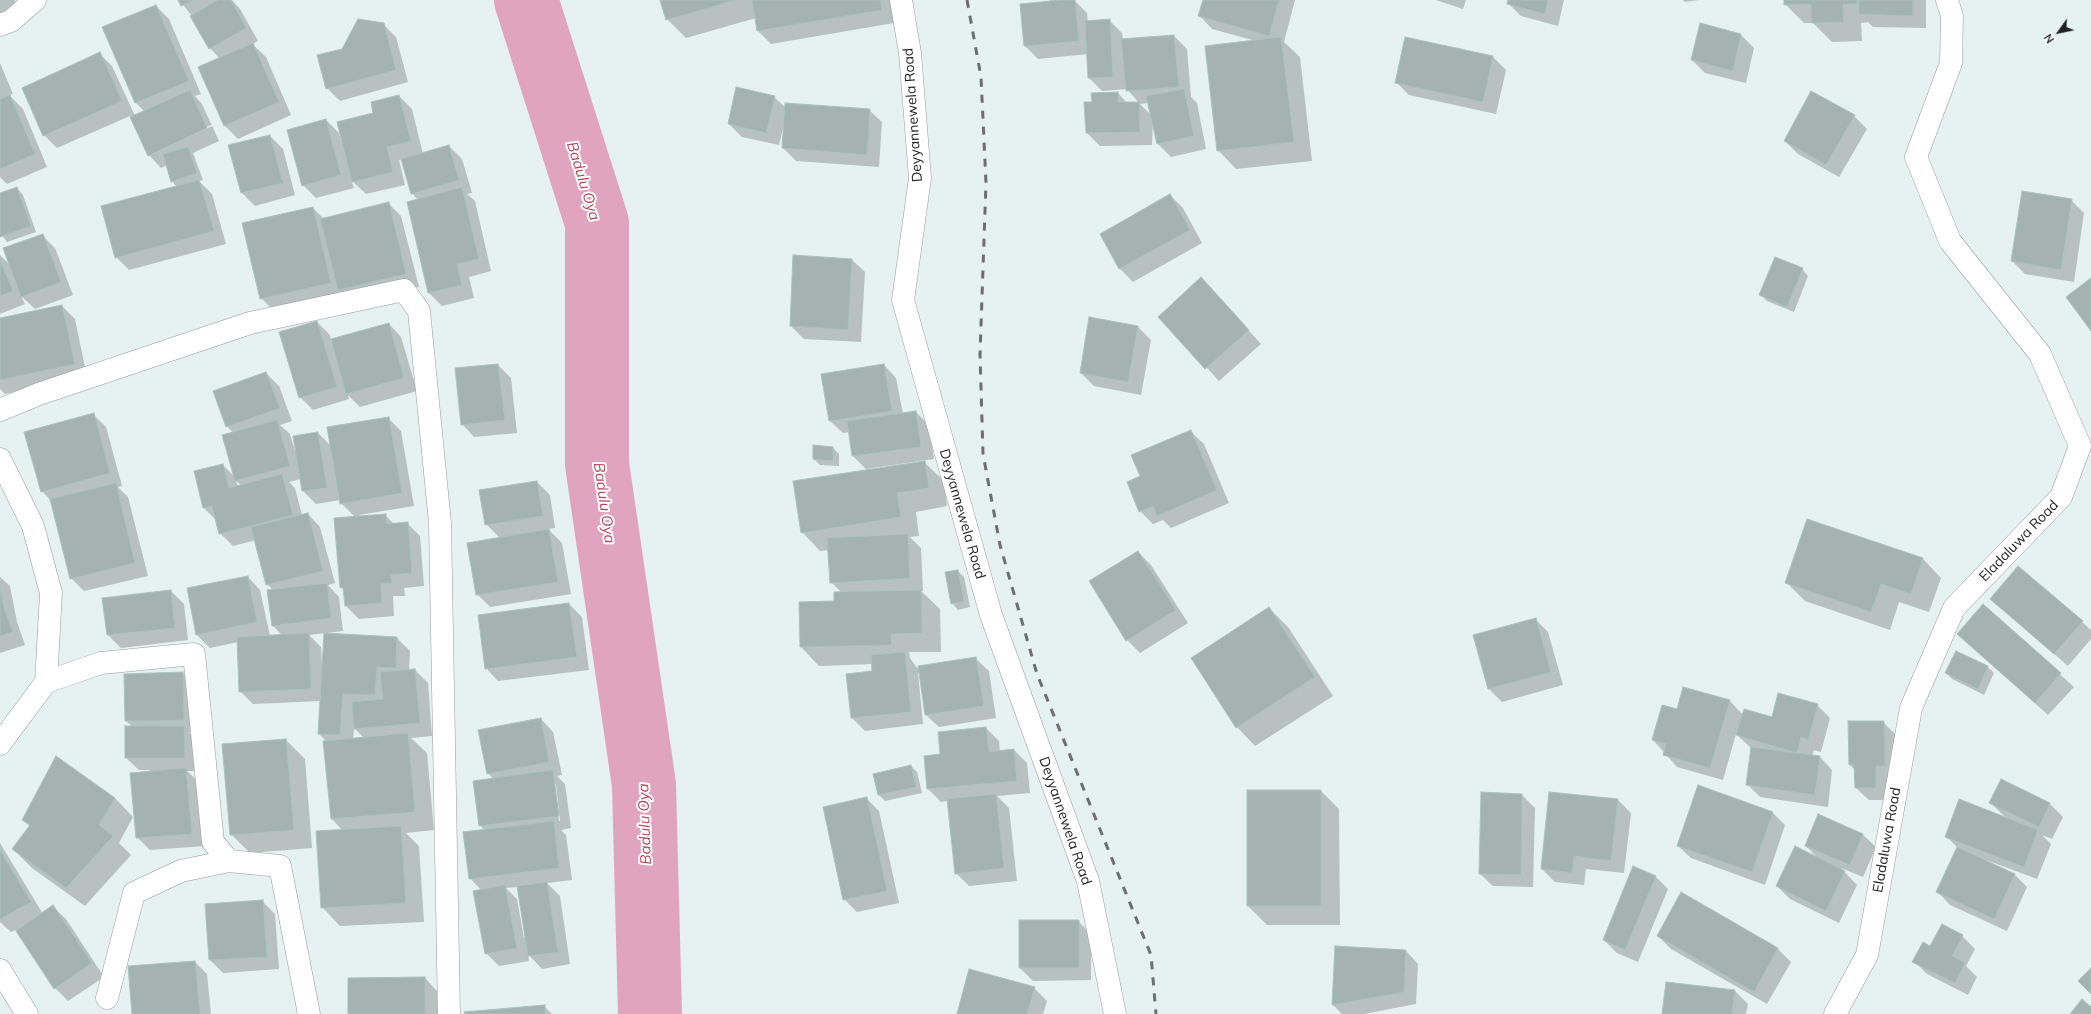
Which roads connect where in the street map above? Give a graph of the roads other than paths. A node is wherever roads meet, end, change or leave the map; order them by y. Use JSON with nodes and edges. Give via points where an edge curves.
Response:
{"nodes":[{"id":1,"x":35,"y":0,"type":"edge"},
{"id":2,"x":901,"y":0,"type":"edge"},
{"id":3,"x":1947,"y":0,"type":"edge"},
{"id":4,"x":0,"y":25,"type":"edge"},
{"id":5,"x":0,"y":410,"type":"edge"},
{"id":6,"x":0,"y":459,"type":"edge"},
{"id":7,"x":46,"y":682,"type":"junction"},
{"id":8,"x":0,"y":744,"type":"edge"},
{"id":9,"x":229,"y":861,"type":"junction"},
{"id":10,"x":0,"y":970,"type":"edge"},
{"id":11,"x":107,"y":998,"type":"dead end"},
{"id":12,"x":27,"y":1014,"type":"edge"},
{"id":13,"x":309,"y":1014,"type":"edge"},
{"id":14,"x":450,"y":1014,"type":"edge"},
{"id":15,"x":1114,"y":1014,"type":"edge"},
{"id":16,"x":1835,"y":1014,"type":"edge"}],
"edges":[{"from":1,"to":4,"type":"street","via":[[11,21]]},
{"from":2,"to":15,"type":"street","name":"Deyyannewela Road","via":[[910,53],[920,178],[903,300],[991,615],[1088,881]]},
{"from":3,"to":16,"type":"street","name":"Eladaluwa Road","via":[[1952,16],[1951,64],[1916,157],[1950,241],[2040,354],[2080,446],[2062,497],[1950,615],[1911,708],[1867,954]]},
{"from":5,"to":14,"type":"street","via":[[39,394],[250,323],[404,290],[419,311],[440,523]]},
{"from":6,"to":7,"type":"street","via":[[33,526],[51,593]]},
{"from":7,"to":8,"type":"street"},
{"from":7,"to":9,"type":"street","via":[[101,663],[194,654],[214,842]]},
{"from":9,"to":11,"type":"street","via":[[181,871],[134,893]]},
{"from":9,"to":13,"type":"street","via":[[280,866]]},
{"from":10,"to":12,"type":"street"}]}
